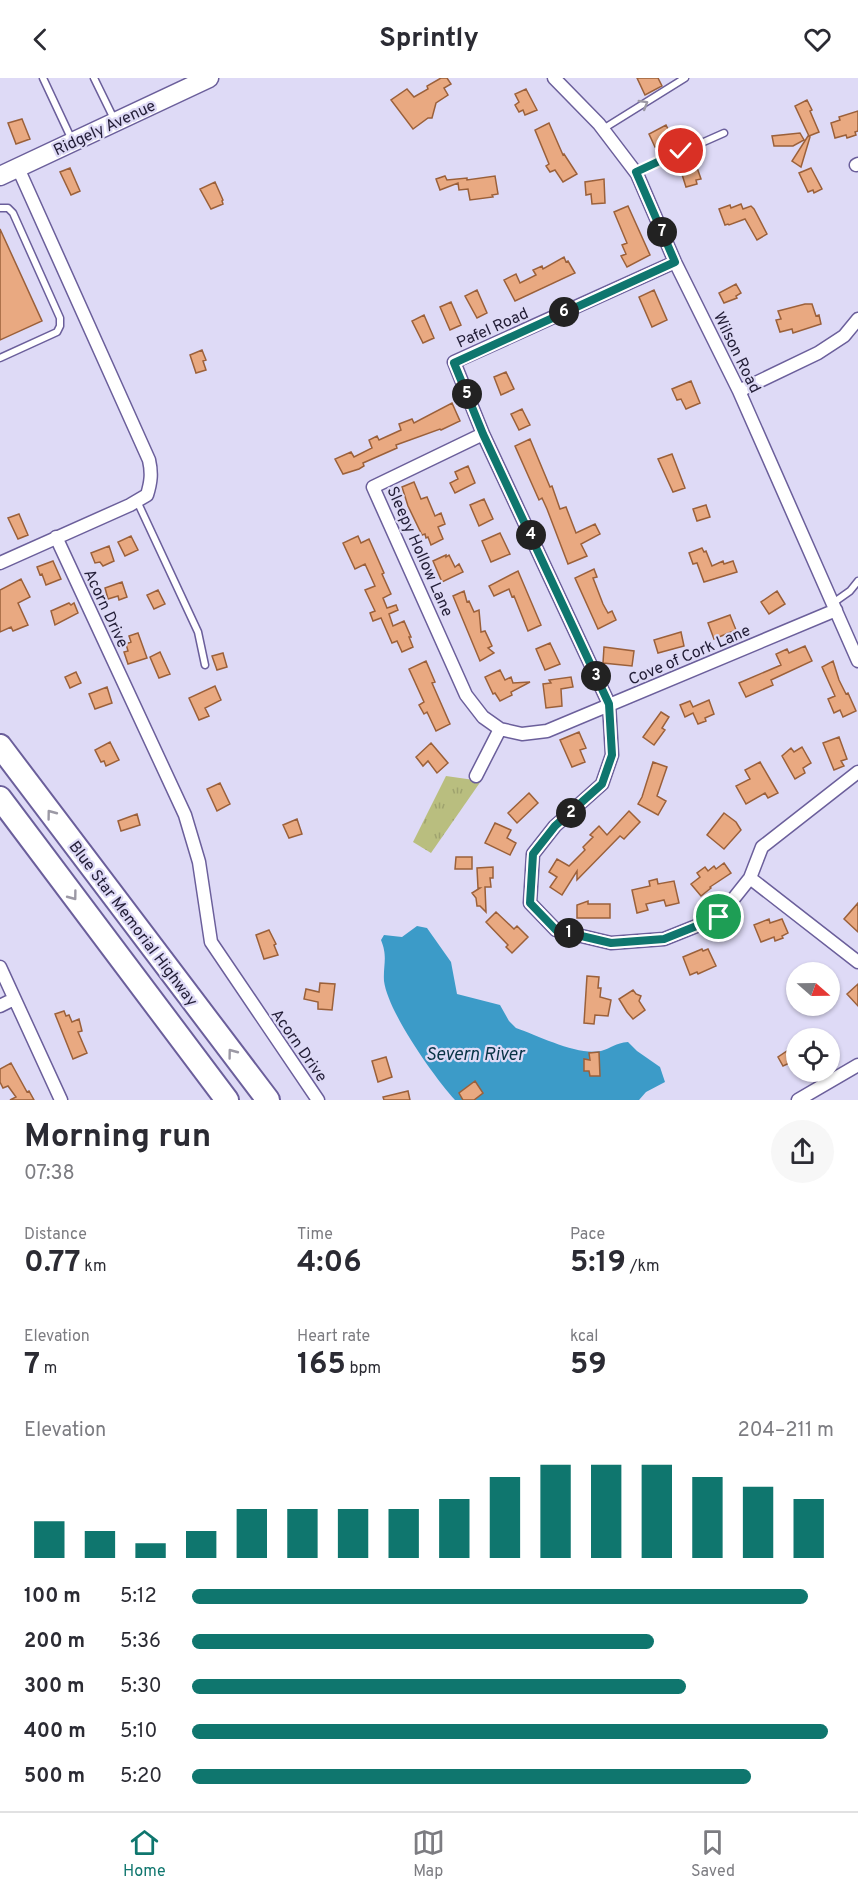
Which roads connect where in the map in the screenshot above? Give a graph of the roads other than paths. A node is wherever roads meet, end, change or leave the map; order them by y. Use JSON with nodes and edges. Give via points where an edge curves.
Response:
{"nodes":[{"id":1,"x":43,"y":78,"type":"edge"},
{"id":2,"x":94,"y":78,"type":"edge"},
{"id":3,"x":554,"y":78,"type":"edge"},
{"id":4,"x":685,"y":78,"type":"edge"},
{"id":5,"x":197,"y":80,"type":"edge"},
{"id":6,"x":115,"y":122,"type":"junction"},
{"id":7,"x":603,"y":129,"type":"junction"},
{"id":8,"x":724,"y":133,"type":"dead end"},
{"id":9,"x":73,"y":142,"type":"junction"},
{"id":10,"x":18,"y":168,"type":"junction"},
{"id":11,"x":636,"y":172,"type":"junction"},
{"id":12,"x":0,"y":176,"type":"edge"},
{"id":13,"x":0,"y":208,"type":"edge"},
{"id":14,"x":675,"y":262,"type":"junction"},
{"id":15,"x":858,"y":319,"type":"edge"},
{"id":16,"x":0,"y":358,"type":"edge"},
{"id":17,"x":739,"y":391,"type":"junction"},
{"id":18,"x":483,"y":434,"type":"junction"},
{"id":19,"x":136,"y":501,"type":"junction"},
{"id":20,"x":56,"y":537,"type":"junction"},
{"id":21,"x":0,"y":563,"type":"edge"},
{"id":22,"x":858,"y":580,"type":"edge"},
{"id":23,"x":835,"y":607,"type":"junction"},
{"id":24,"x":858,"y":661,"type":"edge"},
{"id":25,"x":205,"y":665,"type":"dead end"},
{"id":26,"x":609,"y":704,"type":"junction"},
{"id":27,"x":500,"y":729,"type":"junction"},
{"id":28,"x":0,"y":746,"type":"edge"},
{"id":29,"x":858,"y":772,"type":"edge"},
{"id":30,"x":476,"y":776,"type":"dead end"},
{"id":31,"x":0,"y":798,"type":"edge"},
{"id":32,"x":750,"y":879,"type":"junction"},
{"id":33,"x":858,"y":962,"type":"edge"},
{"id":34,"x":0,"y":967,"type":"edge"},
{"id":35,"x":14,"y":999,"type":"junction"},
{"id":36,"x":0,"y":1005,"type":"edge"},
{"id":37,"x":858,"y":1065,"type":"edge"},
{"id":38,"x":61,"y":1100,"type":"edge"},
{"id":39,"x":227,"y":1100,"type":"edge"},
{"id":40,"x":268,"y":1100,"type":"edge"},
{"id":41,"x":318,"y":1100,"type":"edge"},
{"id":42,"x":798,"y":1100,"type":"edge"}],
"edges":[{"from":1,"to":9,"type":"lane"},
{"from":2,"to":6,"type":"lane"},
{"from":3,"to":7,"type":"street","name":"Wilson Road"},
{"from":7,"to":4,"type":"lane","one_way":true},
{"from":5,"to":6,"type":"main road","name":"Ridgely Avenue"},
{"from":6,"to":9,"type":"main road","name":"Ridgely Avenue"},
{"from":7,"to":11,"type":"street","name":"Wilson Road"},
{"from":8,"to":11,"type":"lane"},
{"from":9,"to":10,"type":"main road","name":"Ridgely Avenue"},
{"from":10,"to":12,"type":"main road","name":"Ridgely Avenue"},
{"from":10,"to":19,"type":"street","via":[[149,460],[147,495]]},
{"from":11,"to":14,"type":"street","name":"Wilson Road"},
{"from":13,"to":16,"type":"lane","via":[[14,213],[60,318],[57,332]]},
{"from":14,"to":17,"type":"street","name":"Wilson Road"},
{"from":14,"to":18,"type":"street","name":"Pafel Road","via":[[454,363]]},
{"from":15,"to":17,"type":"street","via":[[844,336],[818,353]]},
{"from":17,"to":23,"type":"street","name":"Wilson Road"},
{"from":18,"to":26,"type":"street"},
{"from":18,"to":27,"type":"street","name":"Sleepy Hollow Lane","via":[[374,487],[466,695],[483,717]]},
{"from":19,"to":20,"type":"street"},
{"from":19,"to":25,"type":"lane","via":[[198,632]]},
{"from":20,"to":21,"type":"street"},
{"from":20,"to":41,"type":"street","name":"Acorn Drive","via":[[185,815],[199,862],[211,942]]},
{"from":22,"to":23,"type":"lane"},
{"from":23,"to":24,"type":"street","name":"Wilson Road"},
{"from":23,"to":26,"type":"street","name":"Cove of Cork Lane"},
{"from":26,"to":27,"type":"street","name":"Cove of Cork Lane","via":[[547,731],[522,734]]},
{"from":26,"to":32,"type":"street","via":[[612,755],[602,784],[555,826],[533,854],[530,903],[556,930],[611,943],[664,939],[719,917]]},
{"from":27,"to":30,"type":"street"},
{"from":40,"to":28,"type":"highway","name":"Blue Star Memorial Highway","one_way":true},
{"from":29,"to":32,"type":"street","via":[[762,847]]},
{"from":31,"to":39,"type":"highway","name":"Blue Star Memorial Highway","one_way":true},
{"from":32,"to":33,"type":"street"},
{"from":34,"to":35,"type":"street"},
{"from":35,"to":36,"type":"street"},
{"from":35,"to":38,"type":"street"},
{"from":37,"to":42,"type":"street"}]}
